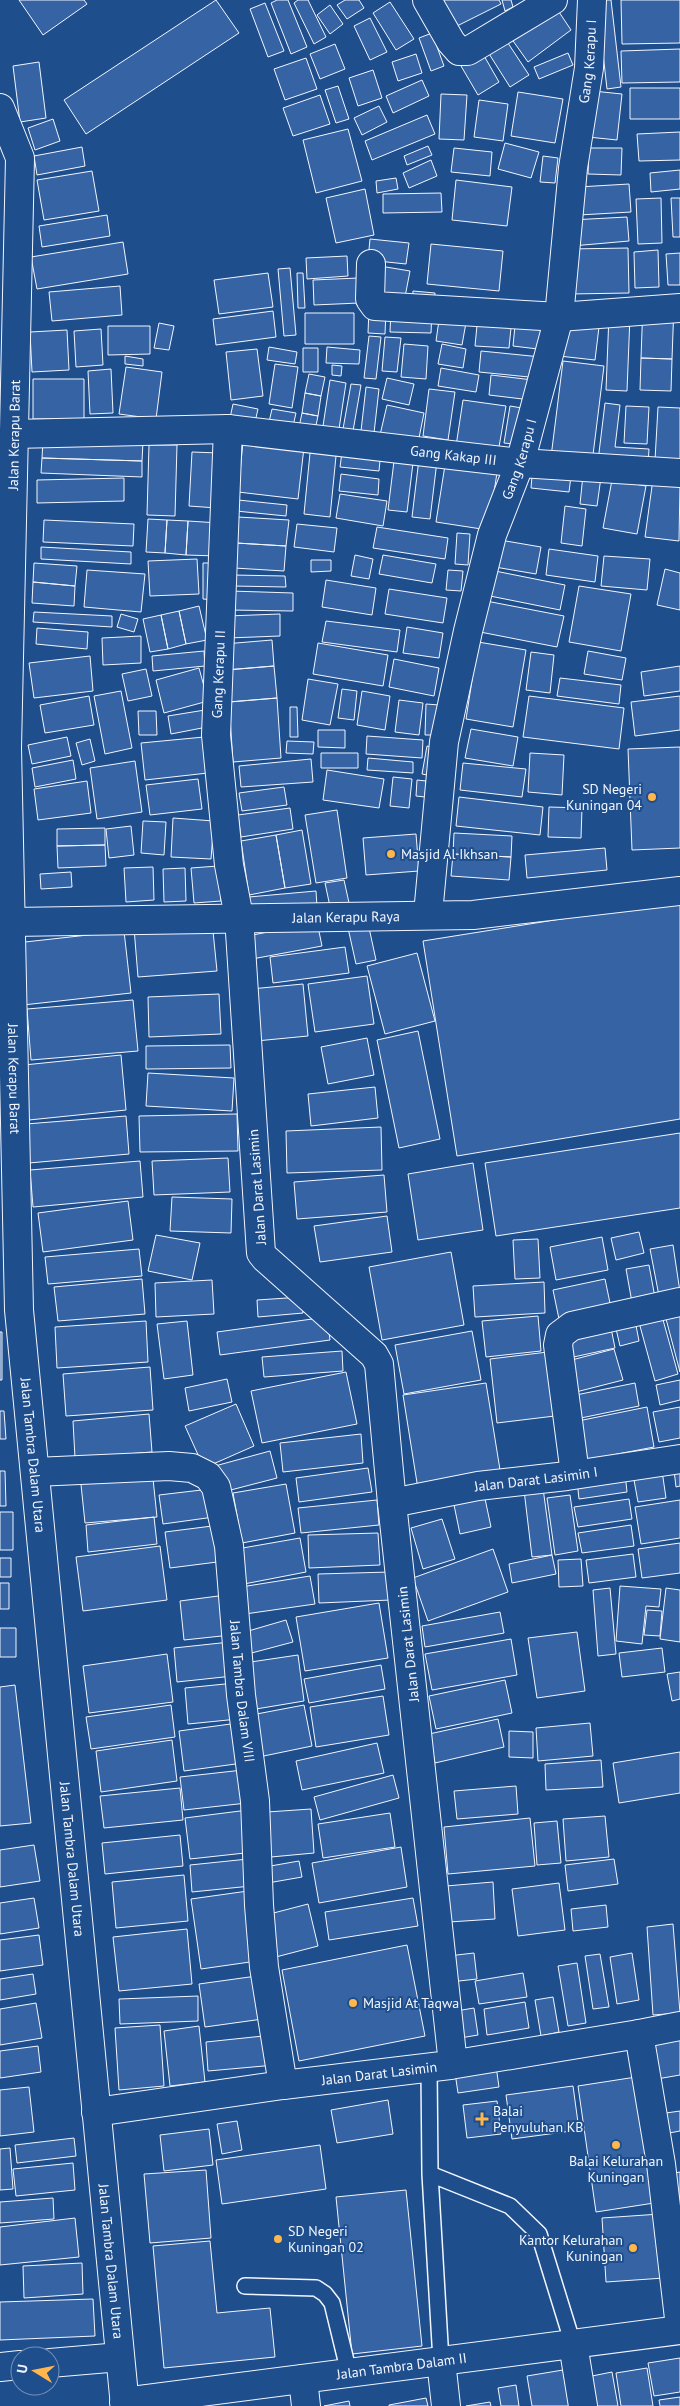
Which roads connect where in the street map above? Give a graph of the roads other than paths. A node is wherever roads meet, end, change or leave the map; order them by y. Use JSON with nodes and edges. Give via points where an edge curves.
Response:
{"nodes":[{"id":1,"x":427,"y":0,"type":"edge"},
{"id":2,"x":553,"y":0,"type":"edge"},
{"id":3,"x":592,"y":0,"type":"edge"},
{"id":4,"x":0,"y":108,"type":"edge"},
{"id":5,"x":10,"y":162,"type":"edge"},
{"id":6,"x":371,"y":264,"type":"dead end"},
{"id":7,"x":680,"y":308,"type":"edge"},
{"id":8,"x":559,"y":317,"type":"junction"},
{"id":9,"x":228,"y":429,"type":"junction"},
{"id":10,"x":14,"y":434,"type":"junction"},
{"id":11,"x":520,"y":463,"type":"junction"},
{"id":12,"x":680,"y":473,"type":"edge"},
{"id":13,"x":4,"y":748,"type":"edge"},
{"id":14,"x":680,"y":891,"type":"edge"},
{"id":15,"x":428,"y":914,"type":"junction"},
{"id":16,"x":239,"y":917,"type":"junction"},
{"id":17,"x":11,"y":922,"type":"junction"},
{"id":18,"x":680,"y":1302,"type":"edge"},
{"id":19,"x":9,"y":1311,"type":"edge"},
{"id":20,"x":680,"y":1458,"type":"edge"},
{"id":21,"x":34,"y":1472,"type":"junction"},
{"id":22,"x":575,"y":1474,"type":"junction"},
{"id":23,"x":392,"y":1503,"type":"junction"},
{"id":24,"x":680,"y":2026,"type":"edge"},
{"id":25,"x":638,"y":2034,"type":"junction"},
{"id":26,"x":440,"y":2067,"type":"junction"},
{"id":27,"x":283,"y":2085,"type":"junction"},
{"id":28,"x":96,"y":2112,"type":"junction"},
{"id":29,"x":430,"y":2174,"type":"junction"},
{"id":30,"x":245,"y":2286,"type":"dead end"},
{"id":31,"x":680,"y":2329,"type":"edge"},
{"id":32,"x":573,"y":2344,"type":"junction"},
{"id":33,"x":120,"y":2357,"type":"junction"},
{"id":34,"x":441,"y":2361,"type":"junction"},
{"id":35,"x":60,"y":2362,"type":"edge"},
{"id":36,"x":349,"y":2372,"type":"junction"},
{"id":37,"x":303,"y":2379,"type":"junction"},
{"id":38,"x":125,"y":2404,"type":"edge"},
{"id":39,"x":306,"y":2406,"type":"edge"},
{"id":40,"x":446,"y":2406,"type":"edge"},
{"id":41,"x":583,"y":2406,"type":"edge"}],
"edges":[{"from":1,"to":2,"type":"street","via":[[459,51],[468,51]]},
{"from":3,"to":8,"type":"street","name":"Gang Kerapu I","via":[[589,68],[572,177]]},
{"from":4,"to":5,"type":"street"},
{"from":5,"to":10,"type":"street","name":"Jalan Kerapu Barat"},
{"from":6,"to":8,"type":"street","via":[[370,299],[375,306]]},
{"from":7,"to":8,"type":"street"},
{"from":8,"to":11,"type":"street","name":"Gang Kerapu I"},
{"from":9,"to":10,"type":"street","name":"Gang Kakap III"},
{"from":9,"to":11,"type":"street","name":"Gang Kakap III"},
{"from":9,"to":16,"type":"street","name":"Gang Kerapu II","via":[[216,735],[229,865]]},
{"from":10,"to":13,"type":"street","name":"Jalan Kerapu Barat"},
{"from":11,"to":12,"type":"street","name":"Gang Kakap III"},
{"from":11,"to":15,"type":"street","name":"Gang Kerapu I","via":[[492,536],[444,742]]},
{"from":13,"to":17,"type":"street","name":"Jalan Kerapu Barat"},
{"from":14,"to":15,"type":"street","name":"Jalan Kerapu Raya","via":[[518,911],[474,915]]},
{"from":15,"to":16,"type":"street","name":"Jalan Kerapu Raya","via":[[334,918]]},
{"from":16,"to":17,"type":"street","name":"Jalan Kerapu Raya"},
{"from":16,"to":23,"type":"street","name":"Jalan Darat Lasimin","via":[[261,1253],[377,1359]]},
{"from":17,"to":19,"type":"street","name":"Jalan Kerapu Barat"},
{"from":18,"to":22,"type":"street","via":[[572,1326],[560,1335],[558,1345]]},
{"from":19,"to":21,"type":"street","name":"Jalan Tambra Dalam Utara"},
{"from":20,"to":22,"type":"street","name":"Jalan Darat Lasimin I"},
{"from":21,"to":27,"type":"street","name":"Jalan Tambra Dalam VIII","via":[[169,1466],[192,1468],[208,1476],[216,1487],[229,1546],[241,1695],[254,1800],[264,1967]]},
{"from":21,"to":28,"type":"street","name":"Jalan Tambra Dalam Utara"},
{"from":22,"to":23,"type":"street","name":"Jalan Darat Lasimin I","via":[[478,1486]]},
{"from":23,"to":26,"type":"street","name":"Jalan Darat Lasimin","via":[[452,2055]]},
{"from":24,"to":25,"type":"street"},
{"from":25,"to":26,"type":"street"},
{"from":25,"to":31,"type":"street","via":[[660,2164]]},
{"from":26,"to":27,"type":"street","name":"Jalan Darat Lasimin"},
{"from":26,"to":29,"type":"lane"},
{"from":27,"to":28,"type":"street","name":"Jalan Darat Lasimin"},
{"from":28,"to":33,"type":"street","name":"Jalan Tambra Dalam Utara"},
{"from":29,"to":32,"type":"lane","via":[[510,2206],[539,2234]]},
{"from":29,"to":34,"type":"lane"},
{"from":30,"to":36,"type":"lane","via":[[316,2288],[325,2294],[332,2303]]},
{"from":31,"to":32,"type":"street","name":"Jalan Tambra Dalam II"},
{"from":32,"to":34,"type":"street","name":"Jalan Tambra Dalam II"},
{"from":32,"to":41,"type":"street"},
{"from":33,"to":35,"type":"street"},
{"from":33,"to":38,"type":"street","name":"Jalan Tambra Dalam Utara"},
{"from":34,"to":36,"type":"street","name":"Jalan Tambra Dalam II"},
{"from":34,"to":40,"type":"street"},
{"from":36,"to":37,"type":"street","name":"Jalan Tambra Dalam II"},
{"from":37,"to":38,"type":"street","name":"Jalan Tambra Dalam II"},
{"from":37,"to":39,"type":"street"}]}
